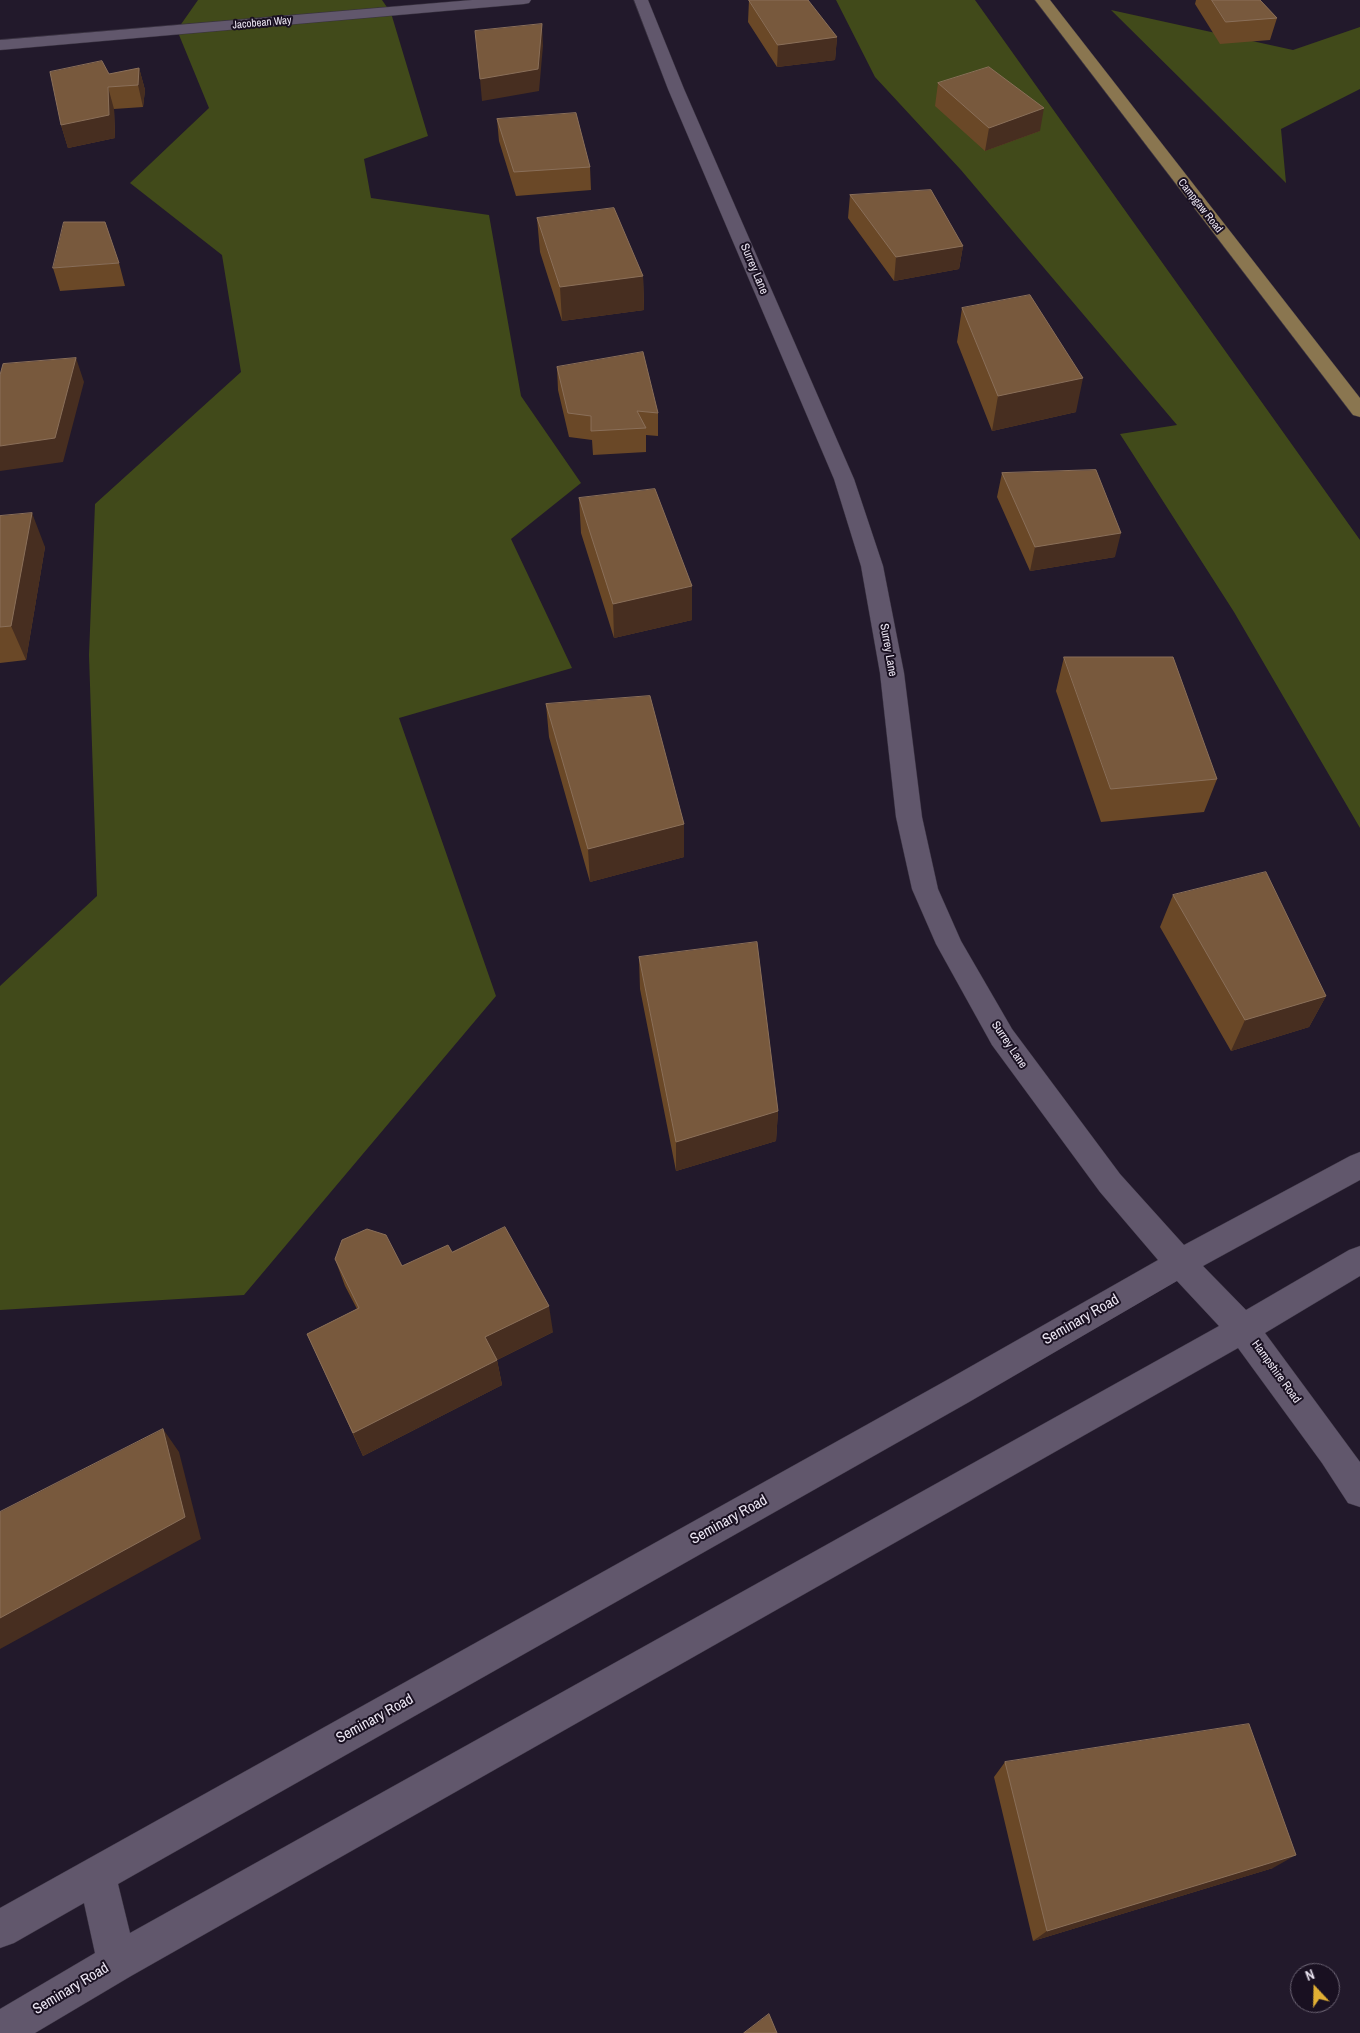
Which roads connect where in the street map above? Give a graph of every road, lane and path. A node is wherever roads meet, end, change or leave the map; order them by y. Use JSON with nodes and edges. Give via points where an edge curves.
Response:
{"nodes":[{"id":1,"x":524,"y":0,"type":"edge"},
{"id":2,"x":641,"y":0,"type":"edge"},
{"id":3,"x":1042,"y":0,"type":"edge"},
{"id":4,"x":0,"y":45,"type":"edge"},
{"id":5,"x":1360,"y":411,"type":"edge"},
{"id":6,"x":1360,"y":1165,"type":"edge"},
{"id":7,"x":1360,"y":1260,"type":"edge"},
{"id":8,"x":1180,"y":1263,"type":"junction"},
{"id":9,"x":1243,"y":1329,"type":"junction"},
{"id":10,"x":1360,"y":1491,"type":"edge"},
{"id":11,"x":97,"y":1875,"type":"junction"},
{"id":12,"x":0,"y":1929,"type":"edge"},
{"id":13,"x":117,"y":1962,"type":"junction"},
{"id":14,"x":0,"y":2031,"type":"edge"}],
"edges":[{"from":1,"to":4,"type":"street","name":"Jacobean Way"},
{"from":2,"to":8,"type":"street","name":"Surrey Lane","via":[[676,89],[844,479],[870,558],[892,673],[909,817],[925,889],[949,944],[1002,1036],[1110,1183]]},
{"from":3,"to":5,"type":"main road","name":"Campgaw Road"},
{"from":6,"to":8,"type":"street","name":"Seminary Road"},
{"from":7,"to":9,"type":"street","name":"Seminary Road"},
{"from":8,"to":9,"type":"street","name":"Hampshire Road"},
{"from":8,"to":11,"type":"street","name":"Seminary Road"},
{"from":9,"to":10,"type":"street","name":"Hampshire Road"},
{"from":9,"to":13,"type":"street","name":"Seminary Road"},
{"from":11,"to":12,"type":"street","name":"Seminary Road"},
{"from":11,"to":13,"type":"street","name":"Seminary Road"},
{"from":13,"to":14,"type":"street","name":"Seminary Road"}]}
